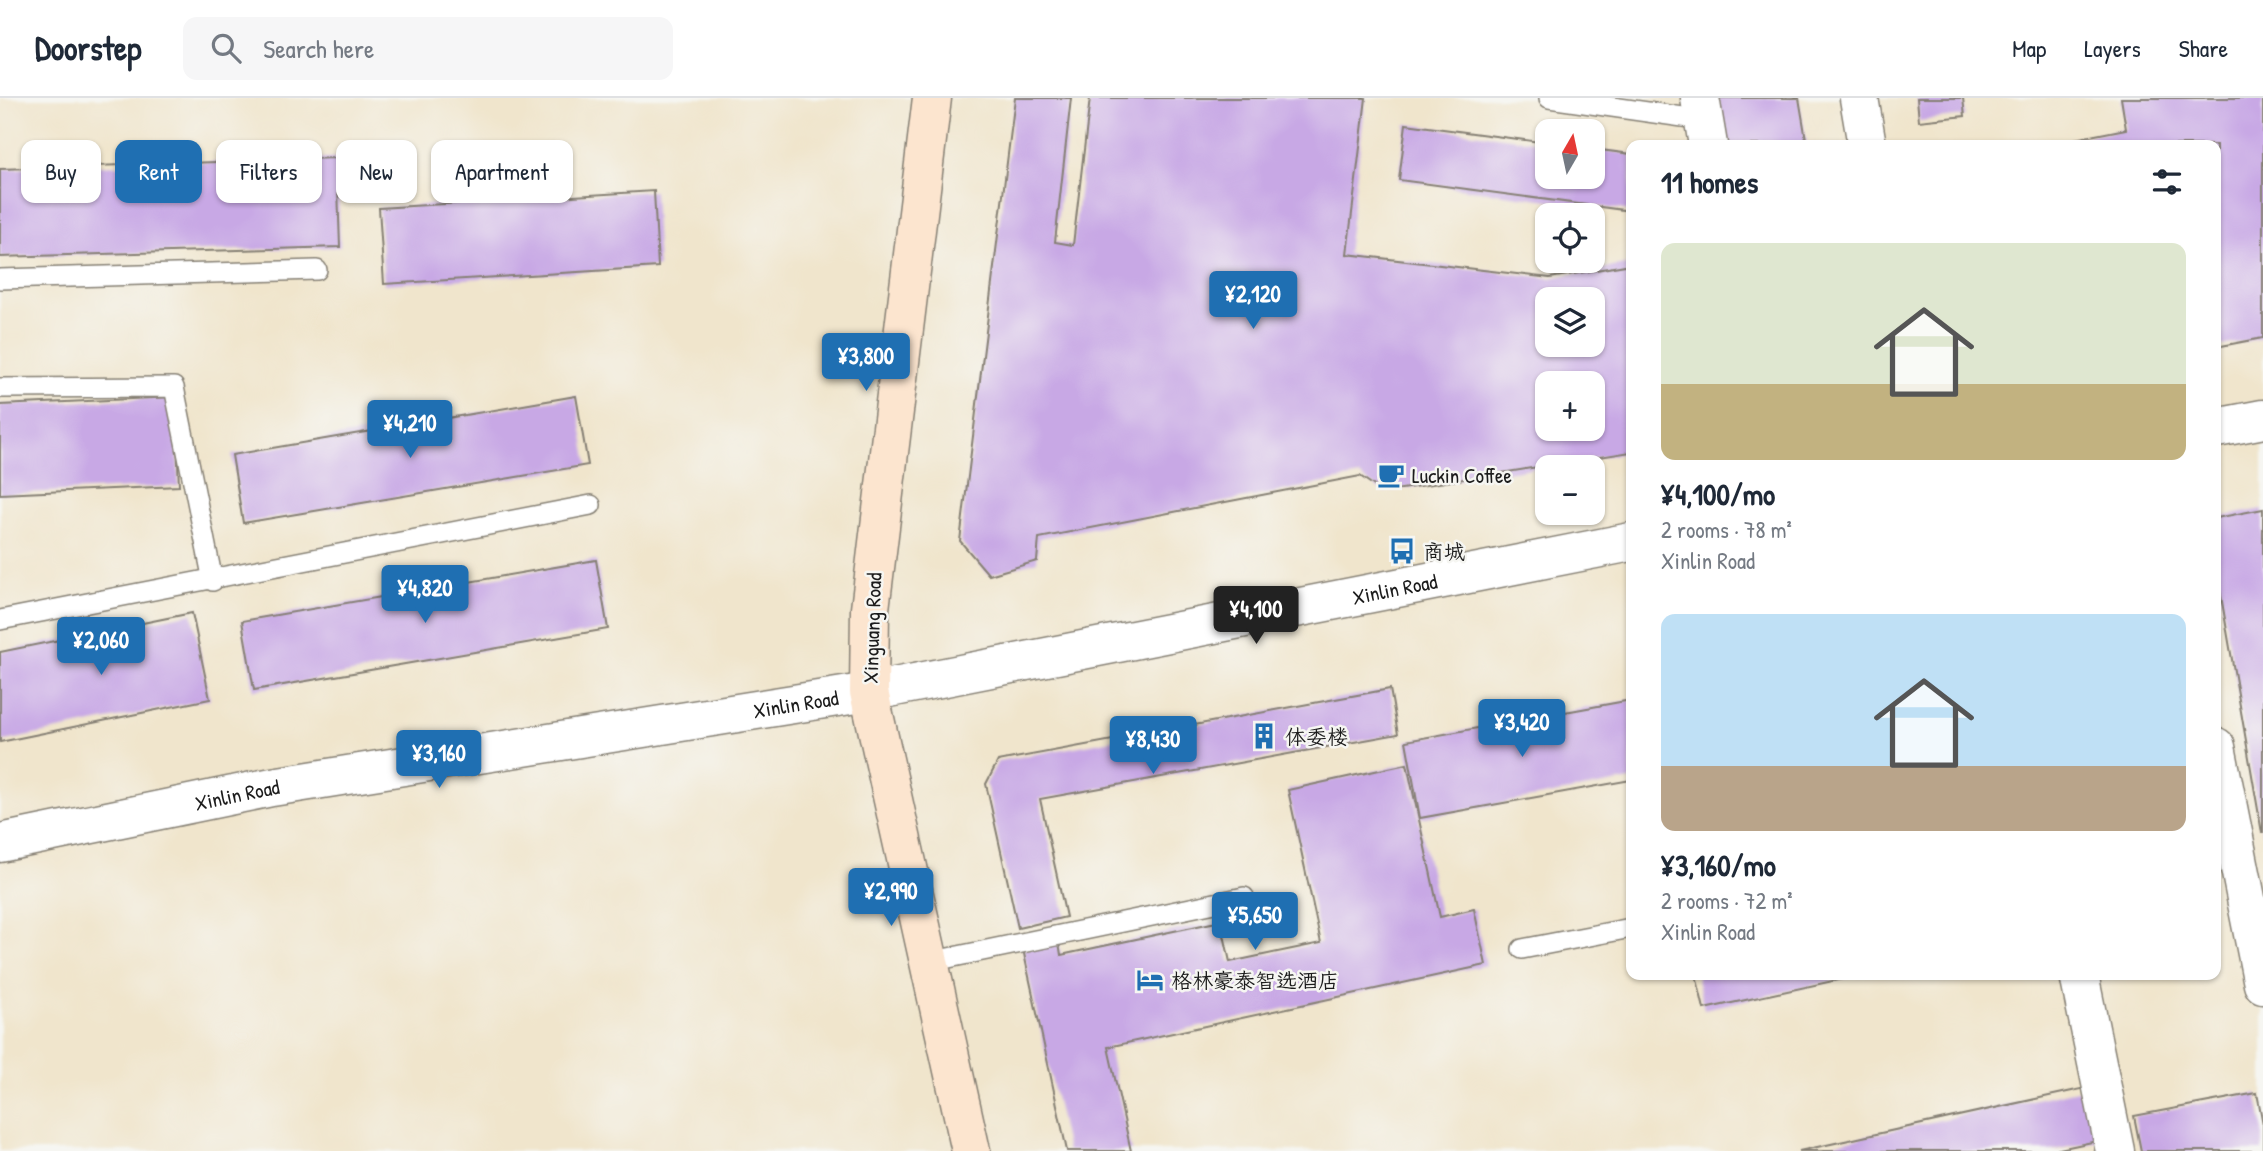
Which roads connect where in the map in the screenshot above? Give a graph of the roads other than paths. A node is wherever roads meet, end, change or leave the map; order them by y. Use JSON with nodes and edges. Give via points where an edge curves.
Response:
{"nodes":[{"id":1,"x":932,"y":98,"type":"edge"},
{"id":2,"x":1549,"y":98,"type":"edge"},
{"id":3,"x":1858,"y":98,"type":"edge"},
{"id":4,"x":1704,"y":121,"type":"edge"},
{"id":5,"x":1866,"y":140,"type":"edge"},
{"id":6,"x":317,"y":270,"type":"dead end"},
{"id":7,"x":0,"y":279,"type":"edge"},
{"id":8,"x":0,"y":388,"type":"edge"},
{"id":9,"x":2263,"y":419,"type":"edge"},
{"id":10,"x":2221,"y":427,"type":"edge"},
{"id":11,"x":591,"y":505,"type":"dead end"},
{"id":12,"x":1626,"y":543,"type":"edge"},
{"id":13,"x":212,"y":581,"type":"junction"},
{"id":14,"x":0,"y":620,"type":"edge"},
{"id":15,"x":869,"y":692,"type":"junction"},
{"id":16,"x":2222,"y":813,"type":"edge"},
{"id":17,"x":0,"y":843,"type":"edge"},
{"id":18,"x":1244,"y":897,"type":"dead end"},
{"id":19,"x":1626,"y":929,"type":"edge"},
{"id":20,"x":1522,"y":949,"type":"dead end"},
{"id":21,"x":929,"y":962,"type":"junction"},
{"id":22,"x":2080,"y":980,"type":"edge"},
{"id":23,"x":2263,"y":984,"type":"edge"},
{"id":24,"x":971,"y":1151,"type":"edge"},
{"id":25,"x":2116,"y":1151,"type":"edge"}],
"edges":[{"from":1,"to":15,"type":"main road","name":"Xinguang Road","via":[[870,609]]},
{"from":2,"to":4,"type":"lane"},
{"from":3,"to":5,"type":"street"},
{"from":6,"to":7,"type":"lane"},
{"from":8,"to":13,"type":"lane","via":[[174,387]]},
{"from":9,"to":10,"type":"street"},
{"from":11,"to":13,"type":"lane"},
{"from":12,"to":15,"type":"street","name":"Xinlin Road"},
{"from":13,"to":14,"type":"lane"},
{"from":15,"to":17,"type":"street","name":"Xinlin Road","via":[[272,786]]},
{"from":15,"to":21,"type":"main road","name":"Xinguang Road"},
{"from":16,"to":23,"type":"street"},
{"from":18,"to":21,"type":"lane"},
{"from":19,"to":20,"type":"lane"},
{"from":21,"to":24,"type":"main road","name":"Xinguang Road"},
{"from":22,"to":25,"type":"street"}]}
